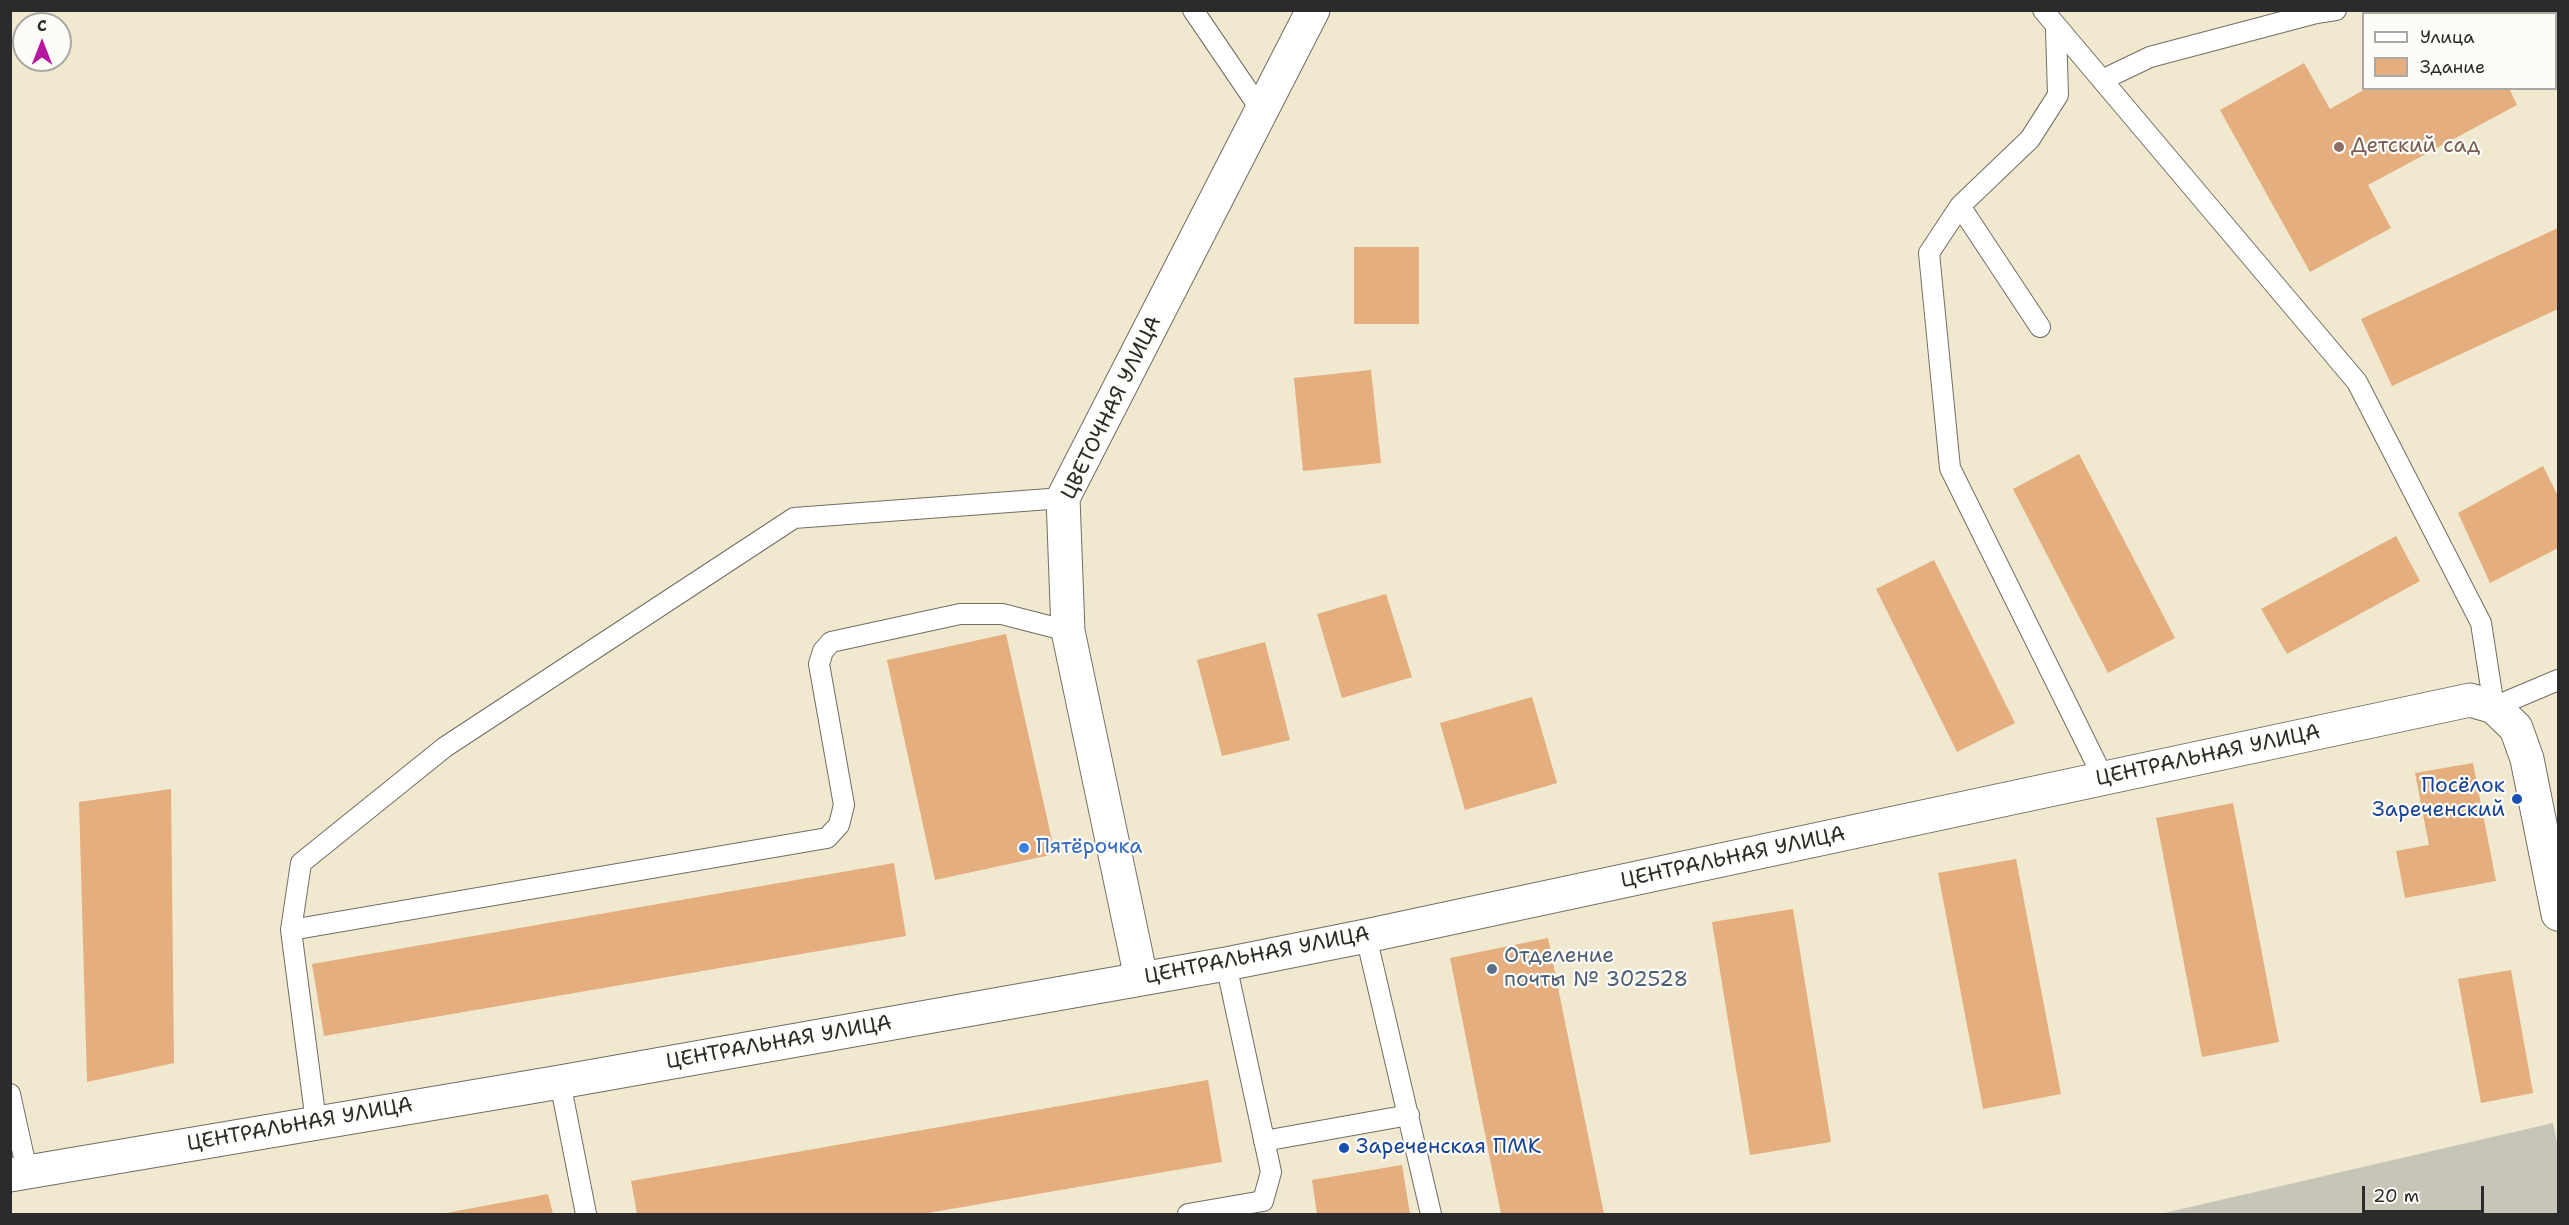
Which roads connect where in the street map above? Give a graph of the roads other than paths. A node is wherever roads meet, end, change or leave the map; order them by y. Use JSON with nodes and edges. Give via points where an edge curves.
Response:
{"nodes":[{"id":1,"x":1193,"y":10,"type":"edge"},
{"id":2,"x":1313,"y":10,"type":"edge"},
{"id":3,"x":2043,"y":10,"type":"edge"},
{"id":4,"x":2336,"y":10,"type":"edge"},
{"id":5,"x":2056,"y":29,"type":"junction"},
{"id":6,"x":2102,"y":80,"type":"junction"},
{"id":7,"x":1262,"y":110,"type":"junction"},
{"id":8,"x":1960,"y":206,"type":"junction"},
{"id":9,"x":2040,"y":327,"type":"dead end"},
{"id":10,"x":1063,"y":498,"type":"junction"},
{"id":11,"x":1068,"y":631,"type":"junction"},
{"id":12,"x":2559,"y":680,"type":"edge"},
{"id":13,"x":2494,"y":707,"type":"junction"},
{"id":14,"x":2104,"y":779,"type":"junction"},
{"id":15,"x":2559,"y":914,"type":"edge"},
{"id":16,"x":291,"y":930,"type":"junction"},
{"id":17,"x":1366,"y":936,"type":"junction"},
{"id":18,"x":1226,"y":964,"type":"junction"},
{"id":19,"x":1142,"y":978,"type":"junction"},
{"id":20,"x":560,"y":1082,"type":"junction"},
{"id":21,"x":10,"y":1094,"type":"edge"},
{"id":22,"x":1409,"y":1115,"type":"junction"},
{"id":23,"x":316,"y":1122,"type":"junction"},
{"id":24,"x":1264,"y":1141,"type":"junction"},
{"id":25,"x":19,"y":1173,"type":"edge"},
{"id":26,"x":586,"y":1215,"type":"edge"},
{"id":27,"x":1188,"y":1215,"type":"edge"},
{"id":28,"x":1431,"y":1215,"type":"edge"}],
"edges":[{"from":1,"to":7,"type":"lane"},
{"from":2,"to":7,"type":"street","name":"ЦВЕТОЧНАЯ УЛИЦА"},
{"from":3,"to":5,"type":"lane"},
{"from":4,"to":6,"type":"lane","via":[[2150,57]]},
{"from":5,"to":6,"type":"lane"},
{"from":5,"to":8,"type":"lane","via":[[2058,95],[2030,139]]},
{"from":6,"to":13,"type":"lane","via":[[2357,382],[2481,623]]},
{"from":7,"to":10,"type":"street","name":"ЦВЕТОЧНАЯ УЛИЦА"},
{"from":8,"to":9,"type":"lane"},
{"from":8,"to":14,"type":"lane","via":[[1929,253],[1950,468]]},
{"from":10,"to":11,"type":"street","name":"ЦВЕТОЧНАЯ УЛИЦА"},
{"from":10,"to":16,"type":"lane","via":[[794,519],[445,747],[301,863]]},
{"from":11,"to":16,"type":"lane","via":[[1002,614],[960,614],[831,642],[819,664],[844,805],[839,825],[827,838]]},
{"from":11,"to":19,"type":"street","name":"ЦВЕТОЧНАЯ УЛИЦА"},
{"from":12,"to":13,"type":"lane"},
{"from":13,"to":14,"type":"street","name":"ЦЕНТРАЛЬНАЯ УЛИЦА","via":[[2470,700],[2441,705]]},
{"from":13,"to":15,"type":"street","via":[[2516,728],[2527,759]]},
{"from":14,"to":17,"type":"street","name":"ЦЕНТРАЛЬНАЯ УЛИЦА"},
{"from":16,"to":23,"type":"lane"},
{"from":17,"to":18,"type":"street","name":"ЦЕНТРАЛЬНАЯ УЛИЦА"},
{"from":17,"to":22,"type":"lane"},
{"from":18,"to":19,"type":"street","name":"ЦЕНТРАЛЬНАЯ УЛИЦА"},
{"from":18,"to":24,"type":"lane"},
{"from":19,"to":20,"type":"street","name":"ЦЕНТРАЛЬНАЯ УЛИЦА"},
{"from":20,"to":23,"type":"street","name":"ЦЕНТРАЛЬНАЯ УЛИЦА"},
{"from":20,"to":26,"type":"lane"},
{"from":21,"to":25,"type":"lane"},
{"from":22,"to":24,"type":"lane"},
{"from":22,"to":28,"type":"lane"},
{"from":23,"to":25,"type":"street","name":"ЦЕНТРАЛЬНАЯ УЛИЦА"},
{"from":24,"to":27,"type":"lane","via":[[1271,1172],[1263,1201]]}]}
